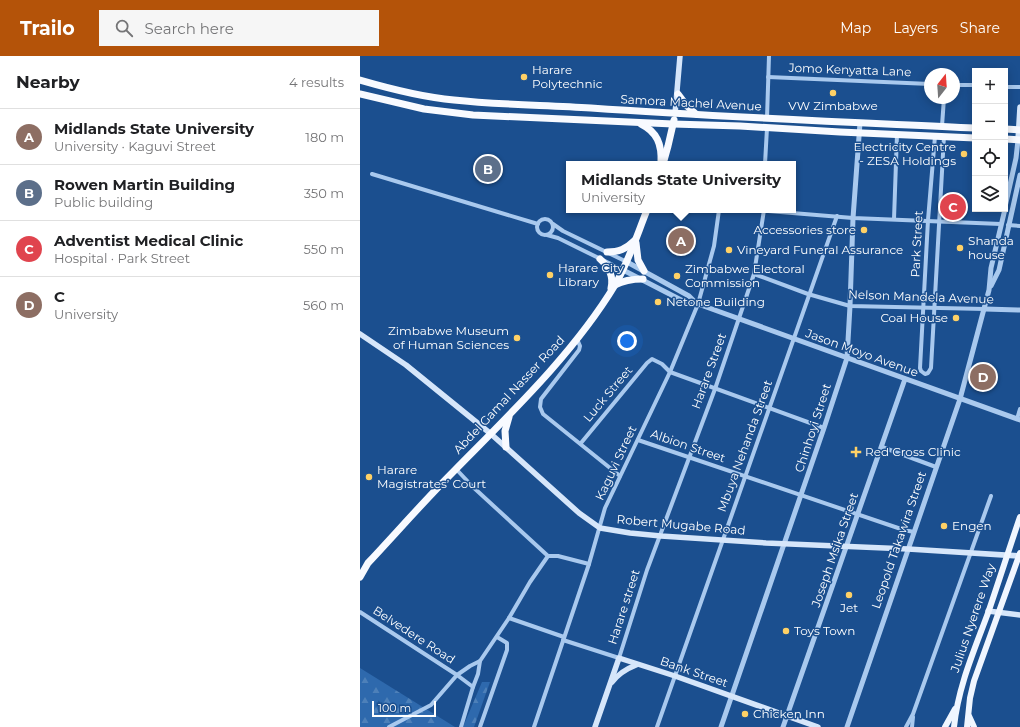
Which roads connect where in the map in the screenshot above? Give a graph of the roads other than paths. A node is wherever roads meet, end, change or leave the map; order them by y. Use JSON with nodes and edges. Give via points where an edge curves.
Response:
{"nodes":[{"id":1,"x":680,"y":56,"type":"edge"},
{"id":2,"x":770,"y":56,"type":"edge"},
{"id":3,"x":768,"y":77,"type":"junction"},
{"id":4,"x":360,"y":80,"type":"edge"},
{"id":5,"x":924,"y":84,"type":"edge"},
{"id":6,"x":960,"y":85,"type":"edge"},
{"id":7,"x":972,"y":86,"type":"edge"},
{"id":8,"x":1008,"y":87,"type":"edge"},
{"id":9,"x":1020,"y":87,"type":"edge"},
{"id":10,"x":360,"y":94,"type":"edge"},
{"id":11,"x":678,"y":94,"type":"junction"},
{"id":12,"x":944,"y":104,"type":"edge"},
{"id":13,"x":1020,"y":107,"type":"edge"},
{"id":14,"x":675,"y":114,"type":"junction"},
{"id":15,"x":696,"y":114,"type":"junction"},
{"id":16,"x":767,"y":118,"type":"junction"},
{"id":17,"x":639,"y":123,"type":"junction"},
{"id":18,"x":860,"y":123,"type":"junction"},
{"id":19,"x":673,"y":124,"type":"junction"},
{"id":20,"x":942,"y":126,"type":"junction"},
{"id":21,"x":766,"y":128,"type":"junction"},
{"id":22,"x":972,"y":128,"type":"edge"},
{"id":23,"x":1008,"y":129,"type":"edge"},
{"id":24,"x":1020,"y":130,"type":"edge"},
{"id":25,"x":859,"y":133,"type":"junction"},
{"id":26,"x":897,"y":134,"type":"junction"},
{"id":27,"x":935,"y":136,"type":"junction"},
{"id":28,"x":944,"y":136,"type":"junction"},
{"id":29,"x":972,"y":138,"type":"edge"},
{"id":30,"x":1008,"y":139,"type":"edge"},
{"id":31,"x":1019,"y":140,"type":"edge"},
{"id":32,"x":662,"y":161,"type":"edge"},
{"id":33,"x":663,"y":161,"type":"edge"},
{"id":34,"x":765,"y":161,"type":"edge"},
{"id":35,"x":372,"y":174,"type":"dead end"},
{"id":36,"x":1020,"y":175,"type":"edge"},
{"id":37,"x":1008,"y":194,"type":"edge"},
{"id":38,"x":1004,"y":212,"type":"edge"},
{"id":39,"x":646,"y":213,"type":"edge"},
{"id":40,"x":719,"y":213,"type":"edge"},
{"id":41,"x":764,"y":213,"type":"edge"},
{"id":42,"x":796,"y":213,"type":"edge"},
{"id":43,"x":837,"y":216,"type":"junction"},
{"id":44,"x":853,"y":218,"type":"junction"},
{"id":45,"x":894,"y":219,"type":"junction"},
{"id":46,"x":928,"y":220,"type":"junction"},
{"id":47,"x":938,"y":221,"type":"junction"},
{"id":48,"x":538,"y":224,"type":"junction"},
{"id":49,"x":553,"y":224,"type":"junction"},
{"id":50,"x":1001,"y":224,"type":"junction"},
{"id":51,"x":1008,"y":225,"type":"junction"},
{"id":52,"x":1020,"y":226,"type":"edge"},
{"id":53,"x":547,"y":235,"type":"junction"},
{"id":54,"x":636,"y":239,"type":"junction"},
{"id":55,"x":607,"y":252,"type":"junction"},
{"id":56,"x":600,"y":259,"type":"junction"},
{"id":57,"x":627,"y":262,"type":"junction"},
{"id":58,"x":623,"y":270,"type":"junction"},
{"id":59,"x":644,"y":271,"type":"junction"},
{"id":60,"x":754,"y":274,"type":"junction"},
{"id":61,"x":643,"y":279,"type":"junction"},
{"id":62,"x":615,"y":285,"type":"junction"},
{"id":63,"x":989,"y":290,"type":"junction"},
{"id":64,"x":610,"y":292,"type":"junction"},
{"id":65,"x":808,"y":294,"type":"junction"},
{"id":66,"x":698,"y":304,"type":"junction"},
{"id":67,"x":850,"y":306,"type":"junction"},
{"id":68,"x":924,"y":307,"type":"junction"},
{"id":69,"x":934,"y":307,"type":"junction"},
{"id":70,"x":985,"y":308,"type":"junction"},
{"id":71,"x":1020,"y":310,"type":"edge"},
{"id":72,"x":739,"y":320,"type":"junction"},
{"id":73,"x":360,"y":334,"type":"edge"},
{"id":74,"x":577,"y":338,"type":"junction"},
{"id":75,"x":793,"y":339,"type":"junction"},
{"id":76,"x":847,"y":358,"type":"junction"},
{"id":77,"x":670,"y":372,"type":"junction"},
{"id":78,"x":905,"y":379,"type":"junction"},
{"id":79,"x":715,"y":389,"type":"junction"},
{"id":80,"x":960,"y":399,"type":"junction"},
{"id":81,"x":769,"y":408,"type":"junction"},
{"id":82,"x":1020,"y":409,"type":"edge"},
{"id":83,"x":510,"y":414,"type":"junction"},
{"id":84,"x":1018,"y":420,"type":"edge"},
{"id":85,"x":824,"y":428,"type":"junction"},
{"id":86,"x":491,"y":434,"type":"junction"},
{"id":87,"x":638,"y":440,"type":"junction"},
{"id":88,"x":581,"y":443,"type":"junction"},
{"id":89,"x":506,"y":447,"type":"junction"},
{"id":90,"x":882,"y":447,"type":"junction"},
{"id":91,"x":689,"y":458,"type":"junction"},
{"id":92,"x":936,"y":467,"type":"junction"},
{"id":93,"x":456,"y":469,"type":"junction"},
{"id":94,"x":620,"y":476,"type":"junction"},
{"id":95,"x":745,"y":476,"type":"junction"},
{"id":96,"x":801,"y":495,"type":"junction"},
{"id":97,"x":992,"y":496,"type":"dead end"},
{"id":98,"x":857,"y":514,"type":"junction"},
{"id":99,"x":1020,"y":517,"type":"edge"},
{"id":100,"x":600,"y":528,"type":"junction"},
{"id":101,"x":914,"y":532,"type":"junction"},
{"id":102,"x":661,"y":536,"type":"junction"},
{"id":103,"x":722,"y":539,"type":"junction"},
{"id":104,"x":783,"y":543,"type":"junction"},
{"id":105,"x":846,"y":547,"type":"junction"},
{"id":106,"x":908,"y":549,"type":"junction"},
{"id":107,"x":970,"y":553,"type":"junction"},
{"id":108,"x":1006,"y":555,"type":"junction"},
{"id":109,"x":1020,"y":555,"type":"edge"},
{"id":110,"x":548,"y":556,"type":"junction"},
{"id":111,"x":368,"y":563,"type":"junction"},
{"id":112,"x":590,"y":564,"type":"junction"},
{"id":113,"x":360,"y":568,"type":"edge"},
{"id":114,"x":360,"y":577,"type":"edge"},
{"id":115,"x":988,"y":611,"type":"junction"},
{"id":116,"x":360,"y":612,"type":"edge"},
{"id":117,"x":999,"y":614,"type":"junction"},
{"id":118,"x":1020,"y":615,"type":"edge"},
{"id":119,"x":509,"y":618,"type":"junction"},
{"id":120,"x":497,"y":637,"type":"junction"},
{"id":121,"x":563,"y":638,"type":"junction"},
{"id":122,"x":619,"y":658,"type":"junction"},
{"id":123,"x":480,"y":661,"type":"junction"},
{"id":124,"x":636,"y":664,"type":"junction"},
{"id":125,"x":457,"y":675,"type":"junction"},
{"id":126,"x":674,"y":676,"type":"junction"},
{"id":127,"x":609,"y":686,"type":"junction"},
{"id":128,"x":473,"y":687,"type":"junction"},
{"id":129,"x":731,"y":696,"type":"junction"},
{"id":130,"x":956,"y":706,"type":"junction"},
{"id":131,"x":913,"y":714,"type":"junction"},
{"id":132,"x":968,"y":715,"type":"junction"},
{"id":133,"x":787,"y":716,"type":"junction"},
{"id":134,"x":390,"y":727,"type":"edge"},
{"id":135,"x":461,"y":727,"type":"edge"},
{"id":136,"x":480,"y":727,"type":"edge"},
{"id":137,"x":534,"y":727,"type":"edge"},
{"id":138,"x":595,"y":727,"type":"edge"},
{"id":139,"x":657,"y":727,"type":"edge"},
{"id":140,"x":721,"y":727,"type":"edge"},
{"id":141,"x":783,"y":727,"type":"edge"},
{"id":142,"x":818,"y":727,"type":"edge"},
{"id":143,"x":847,"y":727,"type":"edge"},
{"id":144,"x":906,"y":727,"type":"edge"},
{"id":145,"x":912,"y":727,"type":"edge"},
{"id":146,"x":945,"y":727,"type":"edge"},
{"id":147,"x":954,"y":727,"type":"edge"},
{"id":148,"x":967,"y":727,"type":"edge"},
{"id":149,"x":974,"y":727,"type":"edge"}],
"edges":[{"from":1,"to":11,"type":"main road"},
{"from":2,"to":3,"type":"street"},
{"from":3,"to":5,"type":"street","name":"Jomo Kenyatta Lane"},
{"from":3,"to":16,"type":"street"},
{"from":4,"to":14,"type":"highway","name":"Samora Machel Avenue","via":[[401,91],[453,100]]},
{"from":6,"to":7,"type":"street"},
{"from":8,"to":9,"type":"street"},
{"from":10,"to":17,"type":"highway","name":"Samora Machel Avenue","via":[[454,114]]},
{"from":11,"to":14,"type":"main road"},
{"from":11,"to":15,"type":"highway"},
{"from":12,"to":20,"type":"street"},
{"from":13,"to":24,"type":"main road","name":"Leopold Takawira Street"},
{"from":14,"to":15,"type":"highway","name":"Samora Machel Avenue"},
{"from":14,"to":19,"type":"highway"},
{"from":15,"to":16,"type":"highway","name":"Samora Machel Avenue"},
{"from":16,"to":18,"type":"highway","name":"Samora Machel Avenue"},
{"from":17,"to":19,"type":"highway","name":"Samora Machel Avenue"},
{"from":17,"to":32,"type":"highway","via":[[650,129],[658,138]]},
{"from":18,"to":20,"type":"highway","name":"Samora Machel Avenue"},
{"from":18,"to":25,"type":"street","name":"Chinhoyi Street"},
{"from":19,"to":21,"type":"highway","name":"Samora Machel Avenue"},
{"from":19,"to":33,"type":"highway"},
{"from":20,"to":22,"type":"highway","name":"Samora Machel Avenue"},
{"from":21,"to":25,"type":"highway","name":"Samora Machel Avenue"},
{"from":21,"to":34,"type":"street"},
{"from":23,"to":24,"type":"highway"},
{"from":24,"to":31,"type":"main road","name":"Leopold Takawira Street"},
{"from":25,"to":26,"type":"highway","name":"Samora Machel Avenue"},
{"from":25,"to":44,"type":"street","name":"Chinhoyi Street"},
{"from":26,"to":27,"type":"highway","name":"Samora Machel Avenue"},
{"from":26,"to":45,"type":"street"},
{"from":27,"to":28,"type":"highway","name":"Samora Machel Avenue"},
{"from":27,"to":46,"type":"street","name":"Park Street"},
{"from":28,"to":29,"type":"highway","name":"Samora Machel Avenue"},
{"from":28,"to":47,"type":"street","name":"Park Street"},
{"from":30,"to":31,"type":"highway"},
{"from":31,"to":37,"type":"street","name":"Leopold Takawira Street"},
{"from":35,"to":48,"type":"street"},
{"from":36,"to":51,"type":"street","name":"Leopold Takawira Street"},
{"from":38,"to":50,"type":"street","name":"Leopold Takawira Street"},
{"from":39,"to":54,"type":"highway","name":"Abdel Gamal Nasser Road"},
{"from":40,"to":66,"type":"street","name":"Kaguvi Street","via":[[714,246]]},
{"from":41,"to":60,"type":"street","name":"Harare Street"},
{"from":42,"to":43,"type":"street"},
{"from":43,"to":44,"type":"street"},
{"from":43,"to":65,"type":"street","name":"Mbuya Nehanda Street"},
{"from":44,"to":45,"type":"street"},
{"from":44,"to":67,"type":"street","name":"Chinhoyi Street"},
{"from":45,"to":46,"type":"street"},
{"from":46,"to":47,"type":"street"},
{"from":46,"to":68,"type":"street","name":"Park Street"},
{"from":47,"to":50,"type":"street"},
{"from":47,"to":69,"type":"street","name":"Park Street"},
{"from":48,"to":49,"type":"street","via":[[546,219]]},
{"from":48,"to":53,"type":"street","via":[[539,232]]},
{"from":49,"to":53,"type":"street","via":[[552,232]]},
{"from":49,"to":55,"type":"street"},
{"from":50,"to":63,"type":"street","name":"Leopold Takawira Street"},
{"from":51,"to":52,"type":"street"},
{"from":51,"to":63,"type":"street","name":"Leopold Takawira Street","via":[[999,270]]},
{"from":53,"to":56,"type":"street"},
{"from":54,"to":55,"type":"highway","via":[[617,252]]},
{"from":54,"to":57,"type":"highway","name":"Abdel Gamal Nasser Road"},
{"from":54,"to":59,"type":"highway","via":[[638,260]]},
{"from":55,"to":57,"type":"street"},
{"from":56,"to":58,"type":"street"},
{"from":56,"to":64,"type":"highway","via":[[608,266],[612,275]]},
{"from":57,"to":58,"type":"highway","name":"Abdel Gamal Nasser Road"},
{"from":57,"to":59,"type":"street","name":"Jason Moyo Avenue"},
{"from":58,"to":61,"type":"street","name":"Jason Moyo Avenue"},
{"from":58,"to":62,"type":"highway","name":"Abdel Gamal Nasser Road"},
{"from":59,"to":66,"type":"street","name":"Jason Moyo Avenue","via":[[689,296]]},
{"from":60,"to":65,"type":"street","name":"Nelson Mandela Avenue"},
{"from":60,"to":72,"type":"street","name":"Harare Street"},
{"from":61,"to":62,"type":"highway","via":[[633,279]]},
{"from":61,"to":66,"type":"street","name":"Jason Moyo Avenue","via":[[685,302]]},
{"from":62,"to":64,"type":"highway","name":"Abdel Gamal Nasser Road"},
{"from":63,"to":70,"type":"street","name":"Leopold Takawira Street"},
{"from":64,"to":74,"type":"highway","name":"Abdel Gamal Nasser Road"},
{"from":65,"to":67,"type":"street","name":"Nelson Mandela Avenue"},
{"from":65,"to":75,"type":"street","name":"Mbuya Nehanda Street"},
{"from":66,"to":72,"type":"street","name":"Jason Moyo Avenue"},
{"from":66,"to":77,"type":"street","name":"Kaguvi Street"},
{"from":67,"to":68,"type":"street","name":"Nelson Mandela Avenue"},
{"from":67,"to":76,"type":"street","name":"Chinhoyi Street"},
{"from":68,"to":69,"type":"street","name":"Nelson Mandela Avenue"},
{"from":68,"to":69,"type":"street","name":"Park Street","via":[[920,368],[925,374],[931,368]]},
{"from":69,"to":70,"type":"street","name":"Nelson Mandela Avenue"},
{"from":70,"to":71,"type":"street","name":"Nelson Mandela Avenue"},
{"from":70,"to":80,"type":"street","name":"Leopold Takawira Street"},
{"from":72,"to":75,"type":"street","name":"Jason Moyo Avenue"},
{"from":72,"to":79,"type":"street","name":"Harare Street"},
{"from":73,"to":86,"type":"main road","name":"Robert Mugabe Road","via":[[406,365]]},
{"from":74,"to":83,"type":"highway","name":"Abdel Gamal Nasser Road"},
{"from":74,"to":88,"type":"street","via":[[580,350],[547,390],[540,407],[543,414]]},
{"from":75,"to":76,"type":"street","name":"Jason Moyo Avenue"},
{"from":75,"to":81,"type":"street","name":"Mbuya Nehanda Street"},
{"from":76,"to":78,"type":"street","name":"Jason Moyo Avenue"},
{"from":76,"to":85,"type":"street","name":"Chinhoyi Street"},
{"from":77,"to":79,"type":"street"},
{"from":77,"to":87,"type":"street","name":"Kaguvi Street"},
{"from":77,"to":88,"type":"street","name":"Luck Street","via":[[652,359]]},
{"from":78,"to":80,"type":"street","name":"Jason Moyo Avenue"},
{"from":78,"to":90,"type":"street","name":"Joseph Msika Street"},
{"from":79,"to":81,"type":"street"},
{"from":79,"to":91,"type":"street","name":"Harare Street"},
{"from":80,"to":84,"type":"street","name":"Jason Moyo Avenue"},
{"from":80,"to":92,"type":"street","name":"Leopold Takawira Street"},
{"from":81,"to":85,"type":"street"},
{"from":81,"to":95,"type":"street","name":"Mbuya Nehanda Street"},
{"from":82,"to":84,"type":"street"},
{"from":83,"to":86,"type":"highway","name":"Abdel Gamal Nasser Road"},
{"from":83,"to":89,"type":"highway","via":[[505,431]]},
{"from":85,"to":96,"type":"street","name":"Chinhoyi Street"},
{"from":86,"to":89,"type":"main road","name":"Robert Mugabe Road"},
{"from":86,"to":93,"type":"highway","name":"Abdel Gamal Nasser Road"},
{"from":87,"to":91,"type":"street","name":"Albion Street"},
{"from":87,"to":94,"type":"street","name":"Kaguvi Street"},
{"from":88,"to":94,"type":"street"},
{"from":89,"to":100,"type":"main road","name":"Robert Mugabe Road","via":[[579,513]]},
{"from":90,"to":92,"type":"street"},
{"from":90,"to":98,"type":"street","name":"Joseph Msika Street"},
{"from":91,"to":95,"type":"street","name":"Albion Street"},
{"from":91,"to":102,"type":"street","name":"Harare Street"},
{"from":92,"to":101,"type":"street","name":"Leopold Takawira Street"},
{"from":93,"to":110,"type":"street"},
{"from":93,"to":111,"type":"highway","name":"Abdel Gamal Nasser Road"},
{"from":94,"to":100,"type":"street","name":"Kaguvi Street","via":[[605,508]]},
{"from":95,"to":96,"type":"street","name":"Albion Street"},
{"from":95,"to":103,"type":"street","name":"Mbuya Nehanda Street"},
{"from":96,"to":98,"type":"street","name":"Albion Street"},
{"from":96,"to":104,"type":"street","name":"Chinhoyi Street"},
{"from":97,"to":107,"type":"street"},
{"from":98,"to":101,"type":"street","name":"Albion Street"},
{"from":98,"to":105,"type":"street","name":"Joseph Msika Street"},
{"from":99,"to":108,"type":"main road","name":"Julius Nyerere Way"},
{"from":100,"to":102,"type":"main road","name":"Robert Mugabe Road"},
{"from":100,"to":112,"type":"street","name":"Kaguvi Street"},
{"from":101,"to":106,"type":"street","name":"Leopold Takawira Street"},
{"from":102,"to":103,"type":"main road","name":"Robert Mugabe Road"},
{"from":102,"to":122,"type":"street","name":"Harare street","via":[[634,608]]},
{"from":103,"to":104,"type":"main road","name":"Robert Mugabe Road"},
{"from":103,"to":126,"type":"street","name":"Mbuya Nehanda Street"},
{"from":104,"to":105,"type":"main road","name":"Robert Mugabe Road"},
{"from":104,"to":129,"type":"street","name":"Chinhoyi Street"},
{"from":105,"to":106,"type":"main road","name":"Robert Mugabe Road"},
{"from":105,"to":133,"type":"street","name":"Joseph Msika Street"},
{"from":106,"to":107,"type":"main road","name":"Robert Mugabe Road"},
{"from":106,"to":143,"type":"street","name":"Leopold Takawira Street"},
{"from":107,"to":108,"type":"main road","name":"Robert Mugabe Road"},
{"from":107,"to":131,"type":"street"},
{"from":108,"to":109,"type":"main road","name":"Robert Mugabe Road"},
{"from":108,"to":115,"type":"main road","name":"Julius Nyerere Way"},
{"from":109,"to":117,"type":"main road","name":"Julius Nyerere Way"},
{"from":110,"to":112,"type":"street"},
{"from":110,"to":119,"type":"street"},
{"from":111,"to":113,"type":"highway"},
{"from":111,"to":114,"type":"highway","name":"Abdel Gamal Nasser Road"},
{"from":112,"to":121,"type":"street","name":"Kaguvi Street"},
{"from":115,"to":117,"type":"main road"},
{"from":115,"to":130,"type":"main road","name":"Julius Nyerere Way"},
{"from":116,"to":125,"type":"street","name":"Belvedere Road"},
{"from":117,"to":118,"type":"main road"},
{"from":117,"to":132,"type":"main road","name":"Julius Nyerere Way","via":[[974,681]]},
{"from":119,"to":120,"type":"street"},
{"from":119,"to":121,"type":"street","name":"Bank Street"},
{"from":120,"to":123,"type":"street"},
{"from":120,"to":136,"type":"street","via":[[507,643],[507,650]]},
{"from":121,"to":122,"type":"street","name":"Bank Street"},
{"from":121,"to":137,"type":"street","name":"Kaguvi Street"},
{"from":122,"to":124,"type":"main road","name":"Bank Street"},
{"from":122,"to":127,"type":"main road","name":"Harare street"},
{"from":123,"to":125,"type":"street"},
{"from":123,"to":128,"type":"street"},
{"from":124,"to":126,"type":"main road","name":"Bank Street"},
{"from":124,"to":127,"type":"main road","via":[[626,669]]},
{"from":125,"to":128,"type":"street","name":"Belvedere Road"},
{"from":125,"to":134,"type":"street","via":[[431,705]]},
{"from":126,"to":129,"type":"main road","name":"Bank Street"},
{"from":126,"to":139,"type":"street","name":"Mbuya Nehanda Street"},
{"from":127,"to":138,"type":"main road"},
{"from":128,"to":135,"type":"street"},
{"from":129,"to":133,"type":"main road","name":"Bank Street"},
{"from":129,"to":140,"type":"street","name":"Chinhoyi Street"},
{"from":130,"to":146,"type":"main road"},
{"from":130,"to":147,"type":"main road","name":"Julius Nyerere Way"},
{"from":131,"to":144,"type":"street"},
{"from":131,"to":145,"type":"street"},
{"from":132,"to":148,"type":"main road","name":"Julius Nyerere Way"},
{"from":132,"to":149,"type":"main road"},
{"from":133,"to":141,"type":"street","name":"Joseph Msika Street"},
{"from":133,"to":142,"type":"main road","name":"Bank Street"}]}
